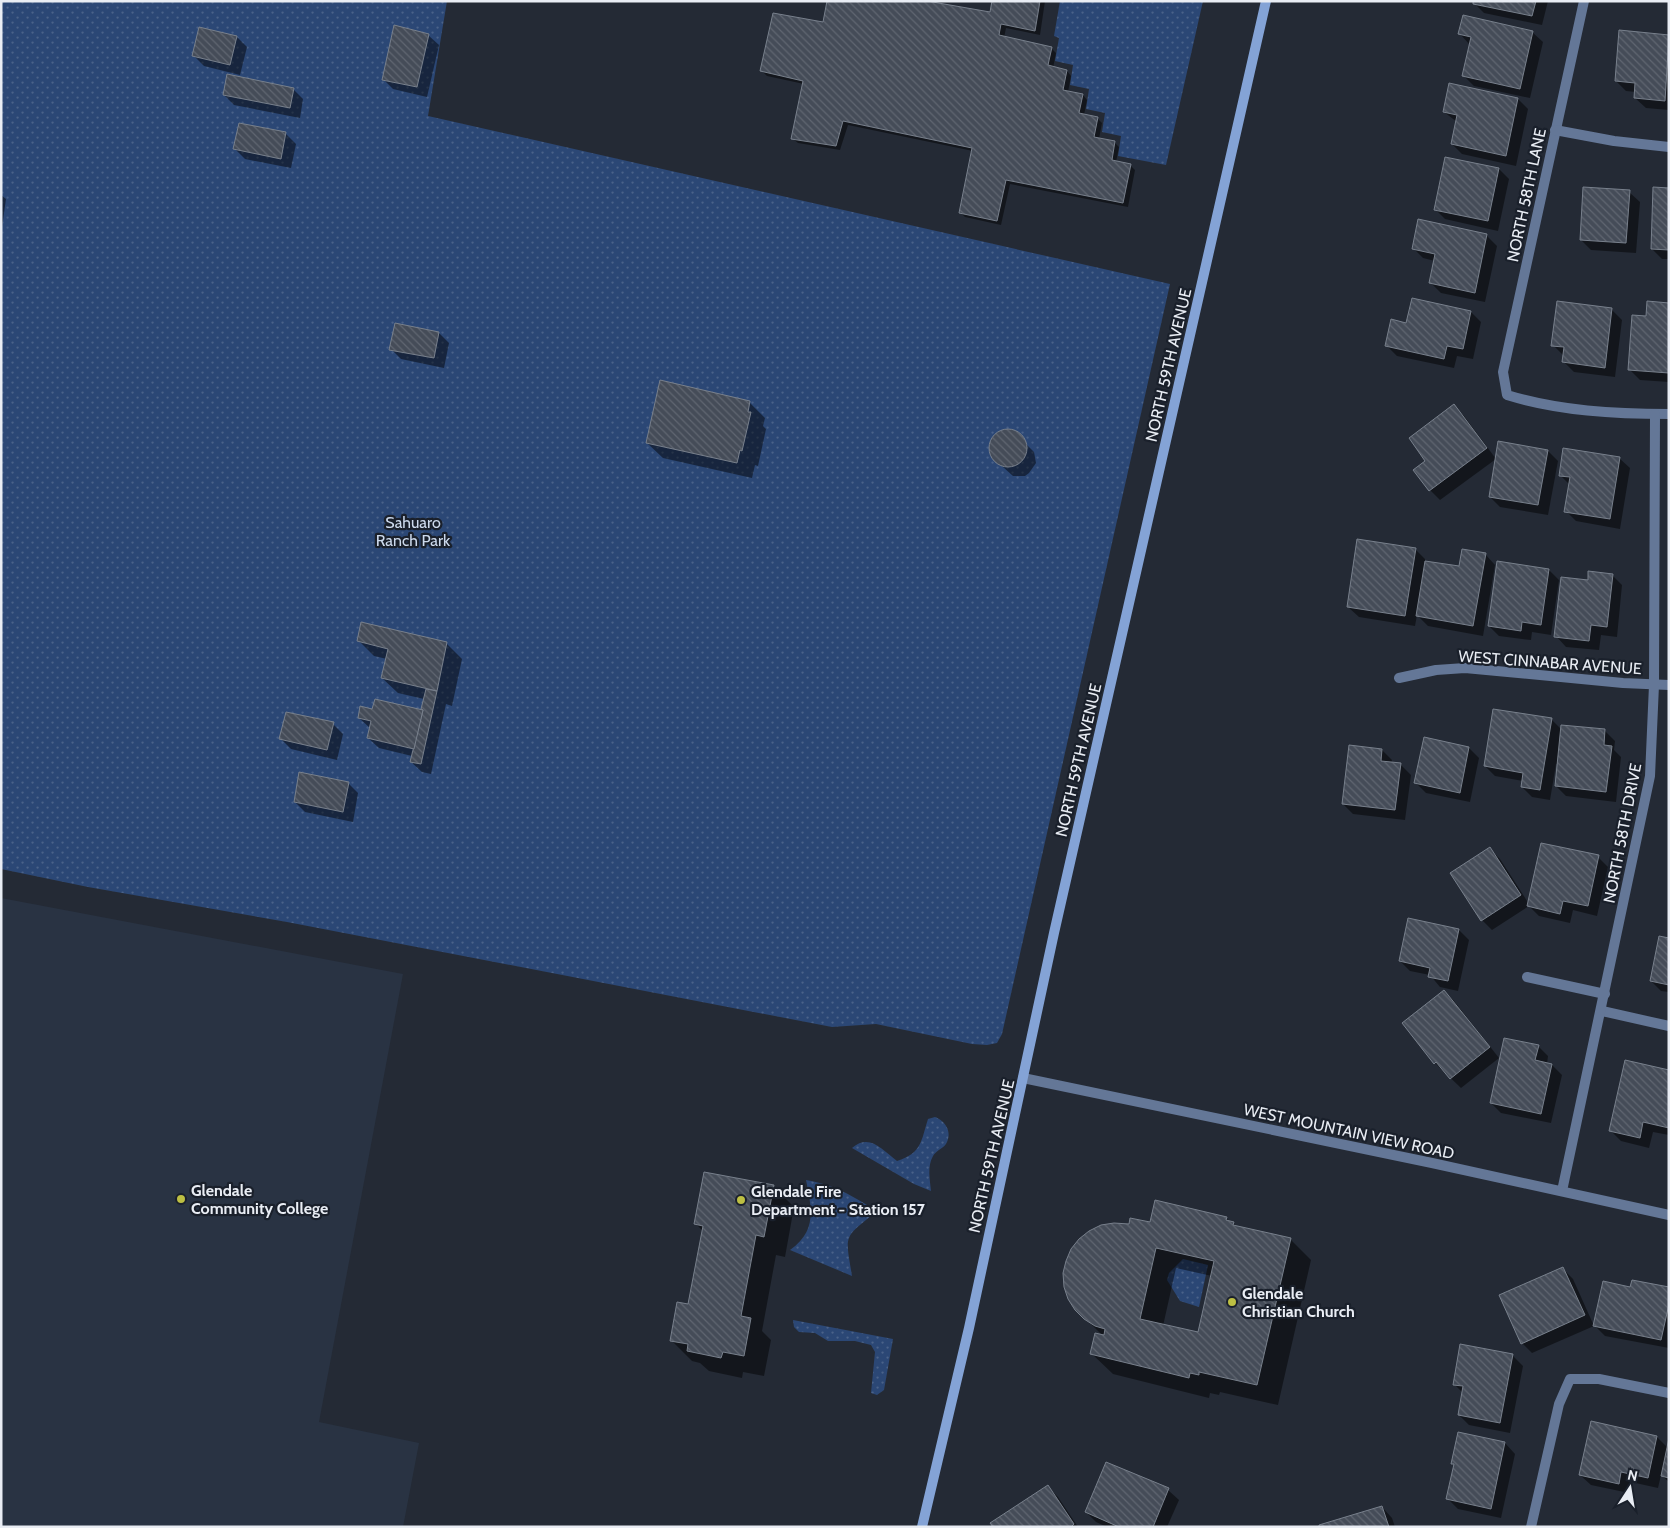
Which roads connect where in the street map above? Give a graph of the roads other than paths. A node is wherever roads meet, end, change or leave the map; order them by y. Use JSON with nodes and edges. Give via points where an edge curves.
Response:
{"nodes":[{"id":1,"x":1266,"y":1,"type":"edge"},
{"id":2,"x":1584,"y":1,"type":"edge"},
{"id":3,"x":1555,"y":130,"type":"junction"},
{"id":4,"x":1669,"y":147,"type":"edge"},
{"id":5,"x":1654,"y":414,"type":"junction"},
{"id":6,"x":1669,"y":414,"type":"edge"},
{"id":7,"x":1400,"y":678,"type":"dead end"},
{"id":8,"x":1654,"y":685,"type":"junction"},
{"id":9,"x":1669,"y":685,"type":"edge"},
{"id":10,"x":1527,"y":978,"type":"dead end"},
{"id":11,"x":1605,"y":994,"type":"junction"},
{"id":12,"x":1602,"y":1011,"type":"junction"},
{"id":13,"x":1669,"y":1026,"type":"edge"},
{"id":14,"x":1023,"y":1078,"type":"junction"},
{"id":15,"x":1562,"y":1191,"type":"junction"},
{"id":16,"x":1669,"y":1215,"type":"edge"},
{"id":17,"x":1669,"y":1393,"type":"edge"},
{"id":18,"x":922,"y":1527,"type":"edge"},
{"id":19,"x":1531,"y":1527,"type":"edge"}],
"edges":[{"from":1,"to":14,"type":"main road","name":"NORTH 59TH AVENUE"},
{"from":2,"to":3,"type":"street","name":"NORTH 58TH LANE"},
{"from":3,"to":4,"type":"street"},
{"from":3,"to":5,"type":"street","name":"NORTH 58TH LANE","via":[[1503,372],[1507,395],[1534,404]]},
{"from":5,"to":6,"type":"street"},
{"from":5,"to":8,"type":"street","name":"NORTH 58TH DRIVE"},
{"from":7,"to":8,"type":"street","name":"WEST CINNABAR AVENUE","via":[[1465,668]]},
{"from":8,"to":9,"type":"street","name":"WEST CINNABAR AVENUE"},
{"from":8,"to":11,"type":"street","name":"NORTH 58TH DRIVE","via":[[1650,776]]},
{"from":10,"to":11,"type":"street"},
{"from":11,"to":12,"type":"street","name":"NORTH 58TH DRIVE"},
{"from":12,"to":13,"type":"street"},
{"from":12,"to":15,"type":"street","name":"NORTH 58TH DRIVE"},
{"from":14,"to":15,"type":"street","name":"WEST MOUNTAIN VIEW ROAD"},
{"from":14,"to":18,"type":"main road","name":"NORTH 59TH AVENUE"},
{"from":15,"to":16,"type":"street","name":"WEST MOUNTAIN VIEW ROAD"},
{"from":17,"to":19,"type":"street","via":[[1599,1379],[1570,1379],[1559,1404]]}]}
